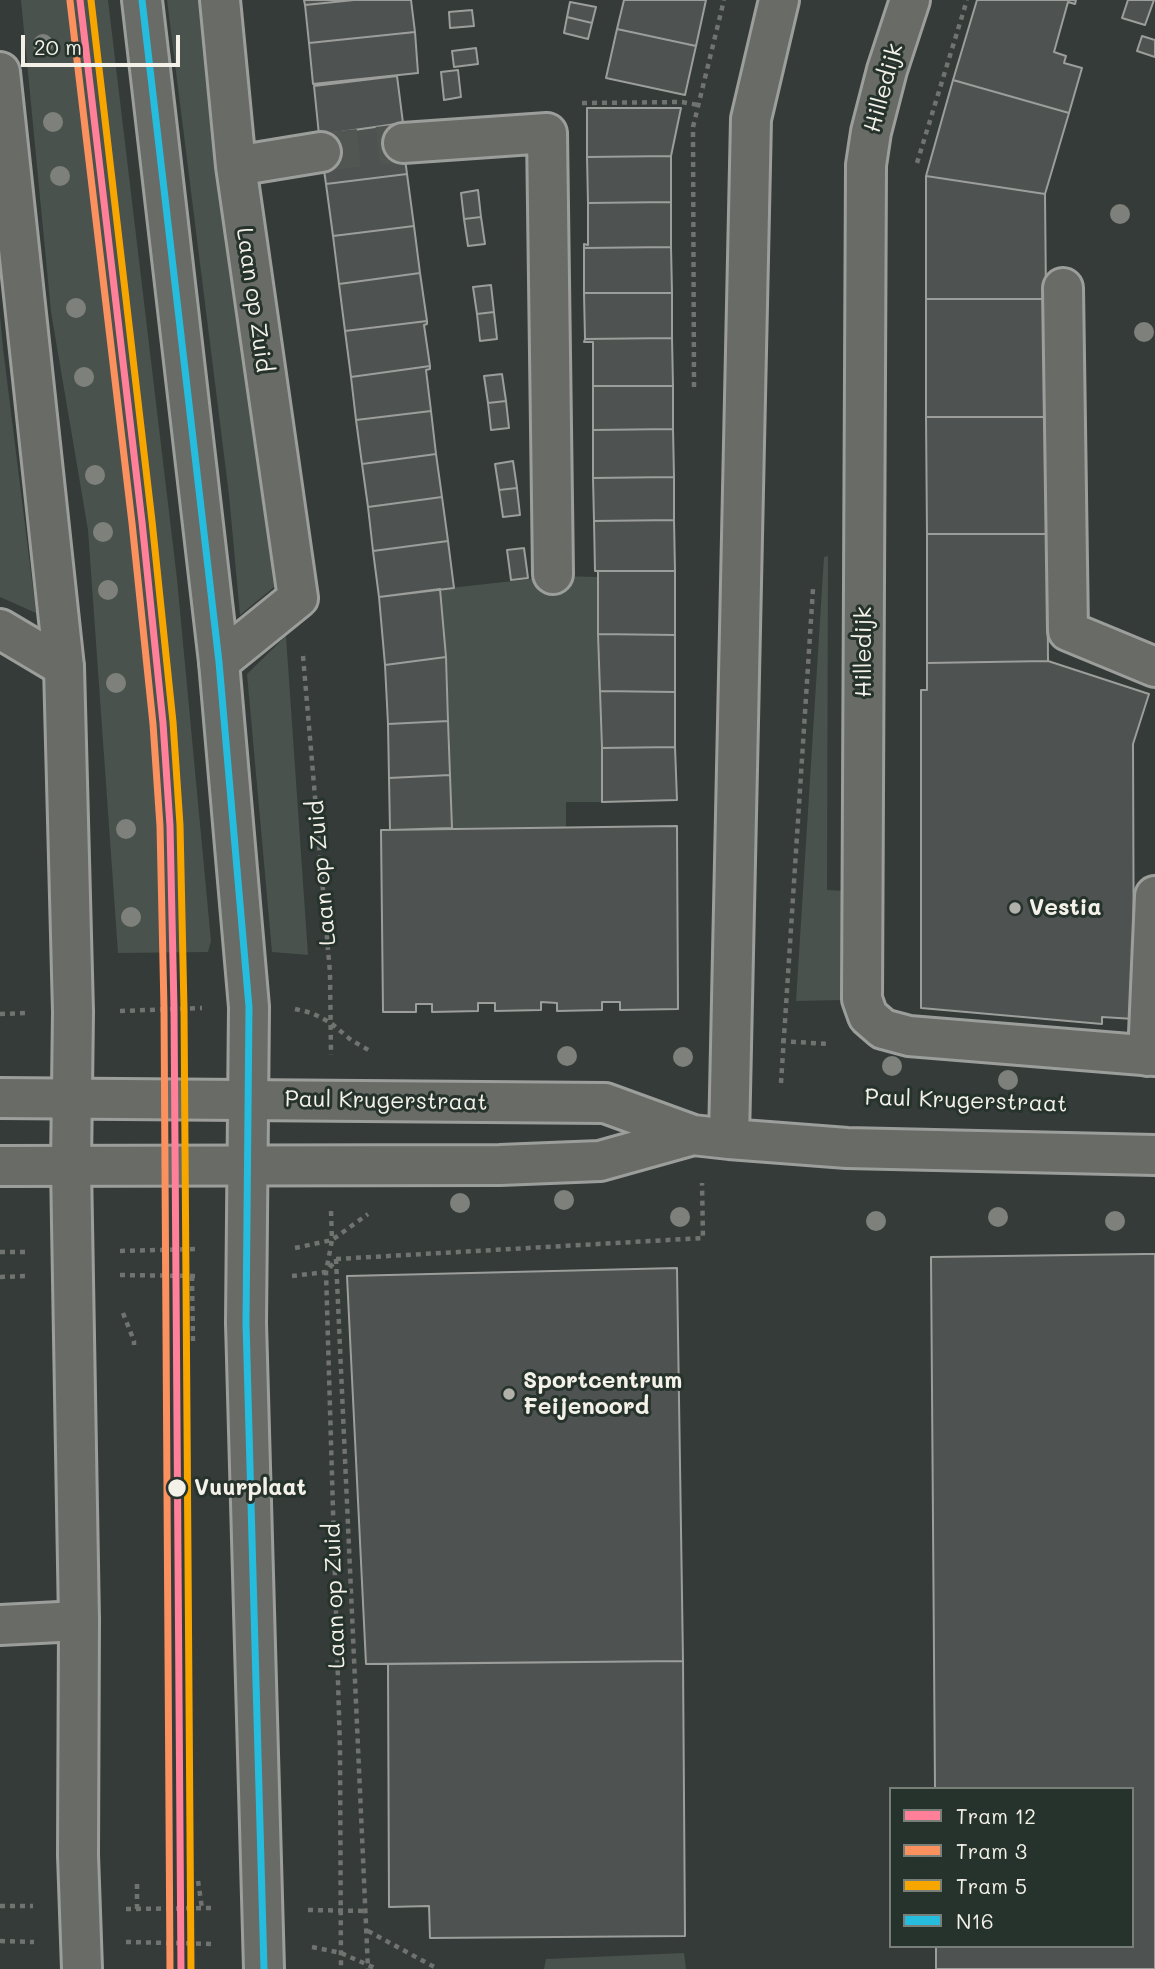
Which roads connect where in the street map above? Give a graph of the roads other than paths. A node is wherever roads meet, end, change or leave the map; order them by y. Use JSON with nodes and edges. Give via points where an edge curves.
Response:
{"nodes":[{"id":1,"x":142,"y":0,"type":"edge"},
{"id":2,"x":220,"y":0,"type":"edge"},
{"id":3,"x":779,"y":0,"type":"edge"},
{"id":4,"x":910,"y":0,"type":"edge"},
{"id":5,"x":0,"y":72,"type":"edge"},
{"id":6,"x":403,"y":143,"type":"tunnel mouth"},
{"id":7,"x":321,"y":152,"type":"tunnel mouth"},
{"id":8,"x":236,"y":166,"type":"junction"},
{"id":9,"x":1063,"y":288,"type":"dead end"},
{"id":10,"x":553,"y":574,"type":"dead end"},
{"id":11,"x":0,"y":629,"type":"edge"},
{"id":12,"x":219,"y":662,"type":"junction"},
{"id":13,"x":64,"y":667,"type":"junction"},
{"id":14,"x":1155,"y":667,"type":"edge"},
{"id":15,"x":1155,"y":896,"type":"edge"},
{"id":16,"x":1151,"y":1056,"type":"edge"},
{"id":17,"x":0,"y":1098,"type":"edge"},
{"id":18,"x":74,"y":1098,"type":"junction"},
{"id":19,"x":248,"y":1099,"type":"junction"},
{"id":20,"x":711,"y":1137,"type":"junction"},
{"id":21,"x":1155,"y":1155,"type":"edge"},
{"id":22,"x":248,"y":1165,"type":"junction"},
{"id":23,"x":0,"y":1166,"type":"edge"},
{"id":24,"x":71,"y":1166,"type":"junction"},
{"id":25,"x":79,"y":1621,"type":"junction"},
{"id":26,"x":0,"y":1625,"type":"edge"},
{"id":27,"x":81,"y":1939,"type":"edge"},
{"id":28,"x":263,"y":1941,"type":"edge"}],
"edges":[{"from":1,"to":12,"type":"street"},
{"from":2,"to":8,"type":"street","name":"Laan op Zuid"},
{"from":3,"to":20,"type":"street","via":[[751,119]]},
{"from":4,"to":16,"type":"street","name":"Hilledijk","via":[[887,70],[866,165],[862,999],[868,1016],[883,1029],[909,1036]]},
{"from":5,"to":13,"type":"street"},
{"from":6,"to":10,"type":"street","via":[[547,133]]},
{"from":7,"to":8,"type":"street"},
{"from":8,"to":12,"type":"street","name":"Laan op Zuid","via":[[298,598]]},
{"from":9,"to":14,"type":"street","via":[[1068,631]]},
{"from":11,"to":13,"type":"street"},
{"from":12,"to":19,"type":"street","via":[[249,1007]]},
{"from":13,"to":18,"type":"street"},
{"from":15,"to":16,"type":"street"},
{"from":17,"to":18,"type":"street"},
{"from":18,"to":19,"type":"street","name":"Paul Krugerstraat"},
{"from":18,"to":24,"type":"street"},
{"from":19,"to":20,"type":"street","name":"Paul Krugerstraat","via":[[605,1104]]},
{"from":19,"to":22,"type":"street"},
{"from":20,"to":21,"type":"street","name":"Paul Krugerstraat","via":[[847,1148]]},
{"from":20,"to":22,"type":"street","name":"Paul Krugerstraat","via":[[600,1161]]},
{"from":22,"to":24,"type":"street"},
{"from":22,"to":28,"type":"street","via":[[246,1263]]},
{"from":23,"to":24,"type":"street"},
{"from":24,"to":25,"type":"street"},
{"from":25,"to":26,"type":"street"},
{"from":25,"to":27,"type":"street"}]}
